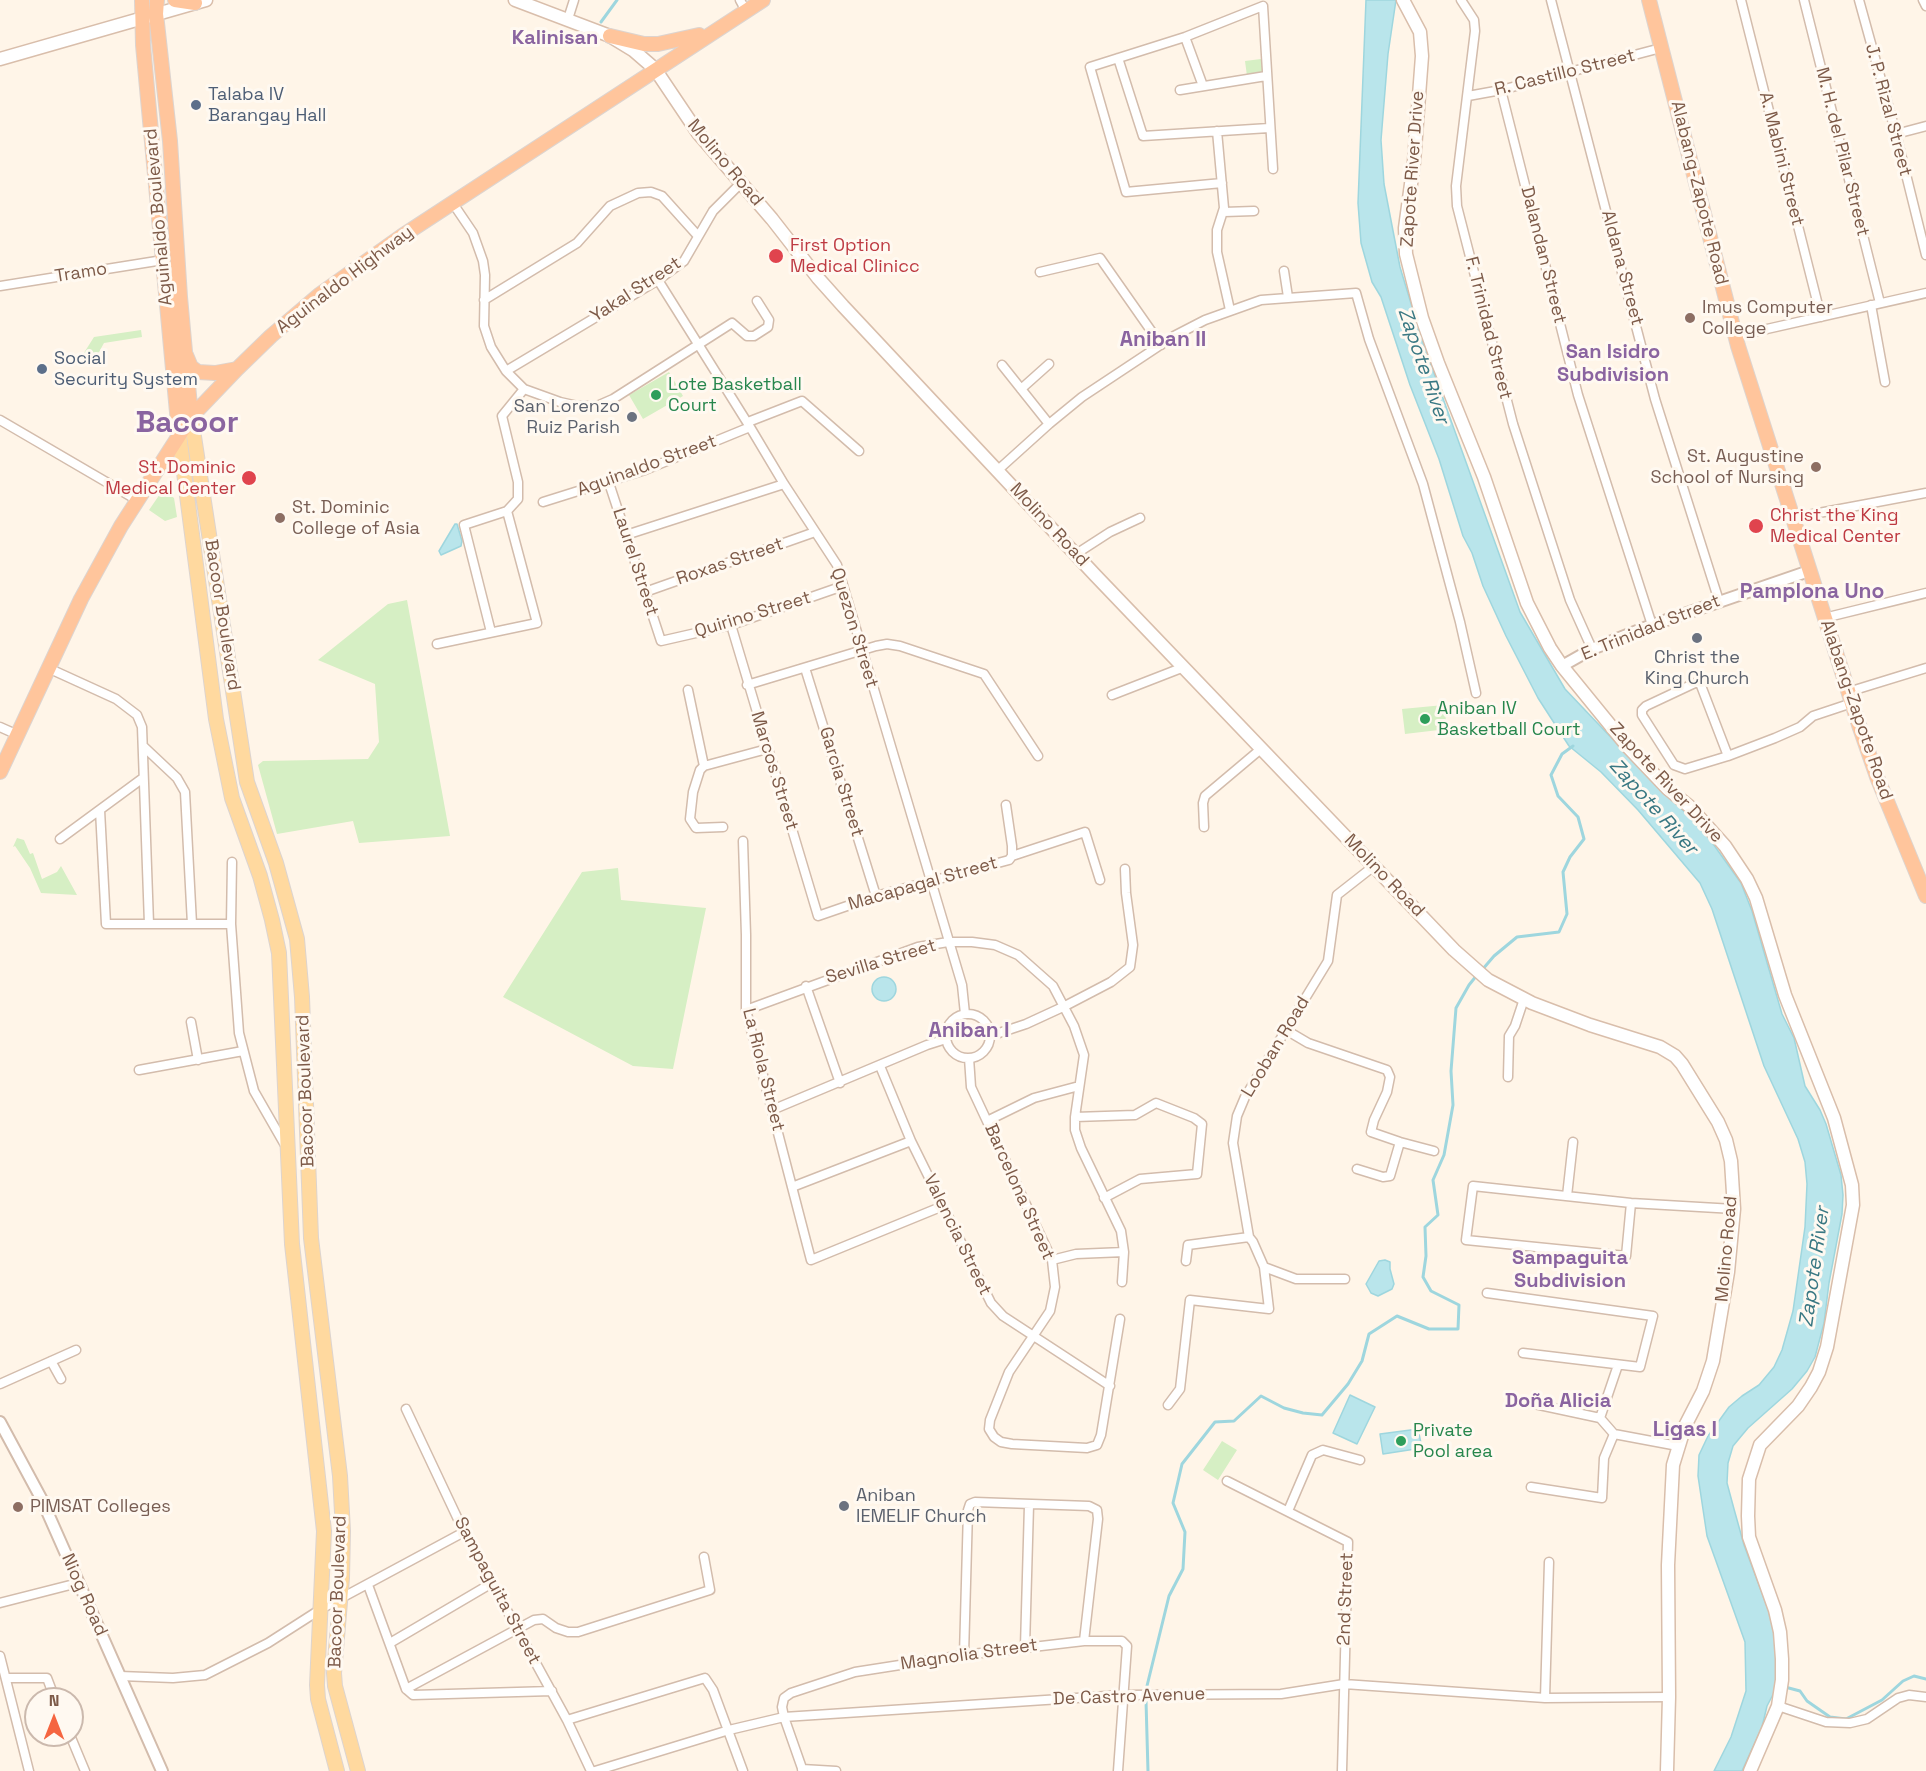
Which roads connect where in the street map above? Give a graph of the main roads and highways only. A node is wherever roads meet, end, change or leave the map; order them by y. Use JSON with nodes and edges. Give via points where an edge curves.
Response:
{"nodes":[{"id":1,"x":142,"y":0,"type":"edge"},
{"id":2,"x":175,"y":0,"type":"edge"},
{"id":3,"x":515,"y":0,"type":"edge"},
{"id":4,"x":763,"y":0,"type":"edge"},
{"id":5,"x":1403,"y":0,"type":"edge"},
{"id":6,"x":1649,"y":0,"type":"edge"},
{"id":7,"x":201,"y":1,"type":"edge"},
{"id":8,"x":743,"y":5,"type":"edge"},
{"id":9,"x":157,"y":7,"type":"edge"},
{"id":10,"x":141,"y":18,"type":"junction"},
{"id":11,"x":716,"y":30,"type":"junction"},
{"id":12,"x":610,"y":36,"type":"junction"},
{"id":13,"x":0,"y":59,"type":"edge"},
{"id":14,"x":655,"y":69,"type":"junction"},
{"id":15,"x":185,"y":353,"type":"junction"},
{"id":16,"x":237,"y":369,"type":"junction"},
{"id":17,"x":191,"y":417,"type":"junction"},
{"id":18,"x":178,"y":434,"type":"junction"},
{"id":19,"x":234,"y":698,"type":"junction"},
{"id":20,"x":213,"y":701,"type":"junction"},
{"id":21,"x":0,"y":772,"type":"edge"},
{"id":22,"x":1926,"y":897,"type":"edge"},
{"id":23,"x":331,"y":1409,"type":"junction"},
{"id":24,"x":311,"y":1411,"type":"junction"},
{"id":25,"x":337,"y":1771,"type":"edge"},
{"id":26,"x":358,"y":1771,"type":"edge"},
{"id":27,"x":1667,"y":1771,"type":"edge"},
{"id":28,"x":1750,"y":1771,"type":"edge"}],
"edges":[{"from":1,"to":10,"type":"highway","name":"Aguinaldo Boulevard"},
{"from":2,"to":7,"type":"highway"},
{"from":3,"to":12,"type":"main road","name":"Molino Road"},
{"from":4,"to":8,"type":"highway","name":"Aguinaldo Highway"},
{"from":5,"to":28,"type":"main road","name":"Zapote River Drive","via":[[1420,32],[1422,56],[1405,228],[1406,254],[1438,363],[1484,477],[1527,603],[1562,666],[1628,747],[1725,846],[1747,879],[1785,995],[1834,1118],[1852,1185],[1853,1205],[1819,1372],[1798,1406],[1760,1445],[1749,1479],[1749,1537],[1778,1619],[1782,1644],[1778,1704]]},
{"from":6,"to":22,"type":"highway","name":"Alabang-Zapote Road","via":[[1736,336],[1792,518],[1877,777]]},
{"from":7,"to":9,"type":"main road"},
{"from":8,"to":11,"type":"highway","name":"Aguinaldo Highway"},
{"from":9,"to":10,"type":"main road"},
{"from":9,"to":15,"type":"highway","name":"Aguinaldo Boulevard"},
{"from":10,"to":13,"type":"main road"},
{"from":10,"to":18,"type":"highway","name":"Aguinaldo Boulevard"},
{"from":11,"to":12,"type":"highway","via":[[658,44]]},
{"from":11,"to":14,"type":"highway","name":"Aguinaldo Highway"},
{"from":12,"to":14,"type":"main road","name":"Molino Road"},
{"from":14,"to":16,"type":"highway","name":"Aguinaldo Highway","via":[[452,201],[319,295]]},
{"from":14,"to":27,"type":"main road","name":"Molino Road","via":[[698,134],[843,306],[1454,950],[1488,980],[1524,999],[1676,1056],[1707,1103],[1726,1140],[1734,1209],[1728,1272],[1711,1369],[1678,1446],[1671,1488]]},
{"from":15,"to":16,"type":"highway","via":[[198,372]]},
{"from":15,"to":17,"type":"highway","name":"Aguinaldo Boulevard"},
{"from":16,"to":17,"type":"highway","name":"Aguinaldo Highway"},
{"from":17,"to":18,"type":"highway","name":"Aguinaldo Highway"},
{"from":17,"to":19,"type":"main road","name":"Bacoor Boulevard"},
{"from":18,"to":20,"type":"main road","name":"Bacoor Boulevard"},
{"from":18,"to":21,"type":"highway","name":"Aguinaldo Highway","via":[[99,565]]},
{"from":19,"to":20,"type":"main road"},
{"from":19,"to":23,"type":"main road","name":"Bacoor Boulevard","via":[[248,789],[276,863],[297,939],[311,1238]]},
{"from":20,"to":24,"type":"main road","name":"Bacoor Boulevard","via":[[229,785],[260,876],[279,953],[292,1244]]},
{"from":23,"to":24,"type":"main road"},
{"from":23,"to":26,"type":"main road","name":"Bacoor Boulevard","via":[[342,1509],[341,1600],[334,1673]]},
{"from":24,"to":25,"type":"main road","name":"Bacoor Boulevard","via":[[324,1531],[316,1685]]}]}
